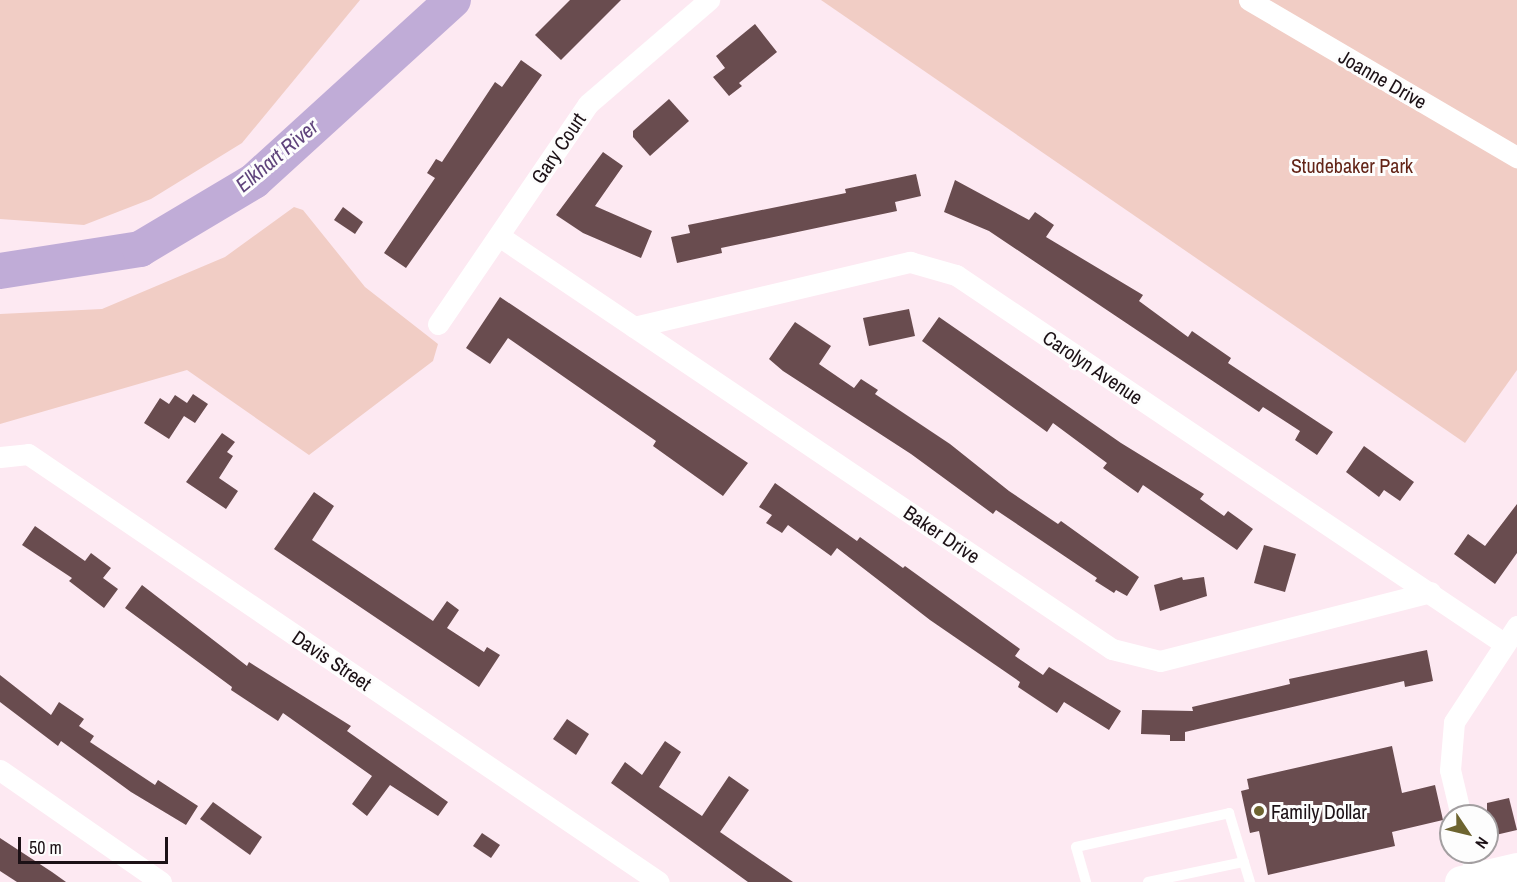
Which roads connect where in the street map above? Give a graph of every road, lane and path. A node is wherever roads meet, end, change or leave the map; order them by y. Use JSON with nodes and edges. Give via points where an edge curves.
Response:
{"nodes":[{"id":1,"x":709,"y":0,"type":"edge"},
{"id":2,"x":1249,"y":0,"type":"edge"},
{"id":3,"x":1517,"y":157,"type":"edge"},
{"id":4,"x":499,"y":236,"type":"junction"},
{"id":5,"x":438,"y":324,"type":"dead end"},
{"id":6,"x":634,"y":327,"type":"junction"},
{"id":7,"x":0,"y":457,"type":"edge"},
{"id":8,"x":1430,"y":592,"type":"junction"},
{"id":9,"x":1517,"y":626,"type":"edge"},
{"id":10,"x":1505,"y":644,"type":"junction"},
{"id":11,"x":0,"y":770,"type":"edge"},
{"id":12,"x":1458,"y":804,"type":"edge"},
{"id":13,"x":1244,"y":862,"type":"junction"},
{"id":14,"x":1517,"y":868,"type":"edge"},
{"id":15,"x":1469,"y":871,"type":"edge"},
{"id":16,"x":161,"y":882,"type":"edge"},
{"id":17,"x":659,"y":882,"type":"edge"},
{"id":18,"x":1086,"y":882,"type":"edge"},
{"id":19,"x":1148,"y":882,"type":"edge"},
{"id":20,"x":1250,"y":882,"type":"edge"}],
"edges":[{"from":1,"to":4,"type":"street","name":"Gary Court","via":[[588,104]]},
{"from":2,"to":3,"type":"street","name":"Joanne Drive"},
{"from":4,"to":5,"type":"street","name":"Gary Court"},
{"from":4,"to":6,"type":"street","name":"Baker Drive"},
{"from":6,"to":8,"type":"street","name":"Carolyn Avenue","via":[[910,262],[956,275]]},
{"from":6,"to":8,"type":"street","name":"Baker Drive","via":[[1112,649],[1160,661]]},
{"from":7,"to":17,"type":"street","name":"Davis Street","via":[[28,454]]},
{"from":8,"to":10,"type":"street","name":"Carolyn Avenue"},
{"from":9,"to":10,"type":"street"},
{"from":10,"to":12,"type":"street","via":[[1454,722],[1450,770]]},
{"from":11,"to":16,"type":"street"},
{"from":13,"to":18,"type":"lane","via":[[1229,813],[1076,847]]},
{"from":13,"to":19,"type":"lane"},
{"from":13,"to":20,"type":"lane"},
{"from":14,"to":15,"type":"main road"}]}
